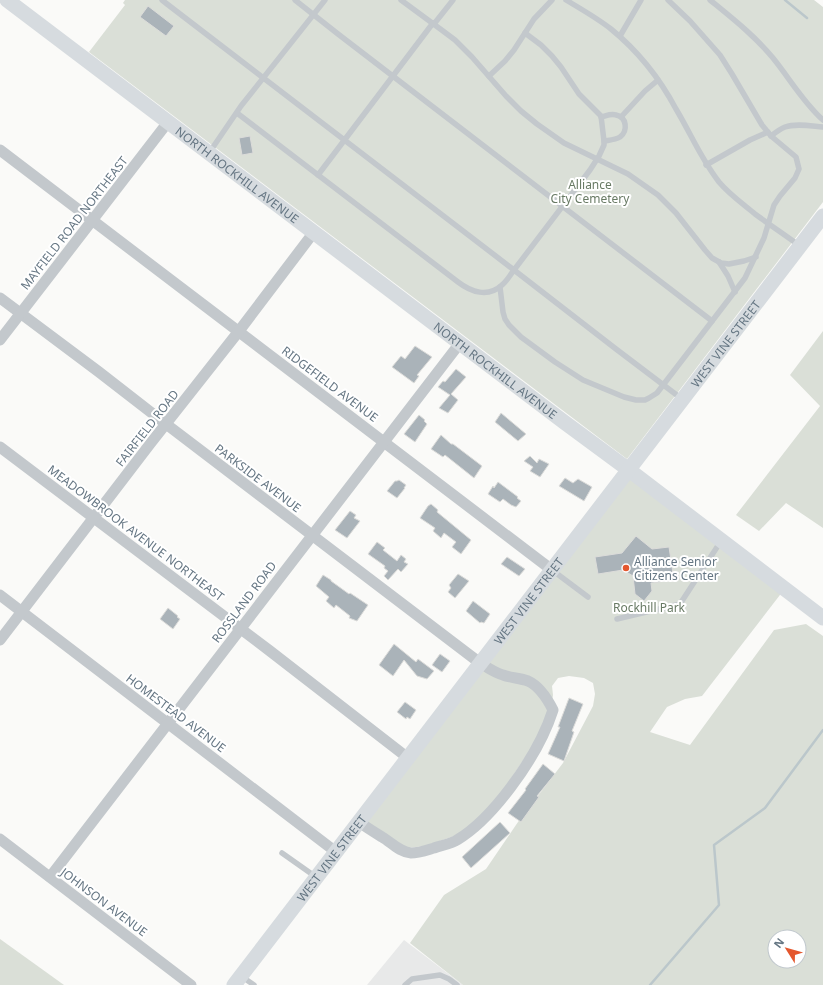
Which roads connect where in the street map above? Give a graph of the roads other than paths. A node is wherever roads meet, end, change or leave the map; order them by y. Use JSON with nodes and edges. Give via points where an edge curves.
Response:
{"nodes":[{"id":1,"x":7,"y":0,"type":"edge"},
{"id":2,"x":162,"y":0,"type":"edge"},
{"id":3,"x":295,"y":0,"type":"edge"},
{"id":4,"x":324,"y":0,"type":"edge"},
{"id":5,"x":401,"y":0,"type":"edge"},
{"id":6,"x":453,"y":0,"type":"edge"},
{"id":7,"x":552,"y":0,"type":"edge"},
{"id":8,"x":566,"y":0,"type":"edge"},
{"id":9,"x":641,"y":0,"type":"edge"},
{"id":10,"x":668,"y":0,"type":"edge"},
{"id":11,"x":710,"y":0,"type":"edge"},
{"id":12,"x":313,"y":14,"type":"junction"},
{"id":13,"x":434,"y":24,"type":"junction"},
{"id":14,"x":525,"y":33,"type":"junction"},
{"id":15,"x":620,"y":36,"type":"junction"},
{"id":16,"x":394,"y":76,"type":"junction"},
{"id":17,"x":488,"y":76,"type":"junction"},
{"id":18,"x":263,"y":78,"type":"junction"},
{"id":19,"x":658,"y":80,"type":"junction"},
{"id":20,"x":237,"y":113,"type":"junction"},
{"id":21,"x":601,"y":117,"type":"junction"},
{"id":22,"x":621,"y":117,"type":"junction"},
{"id":23,"x":823,"y":120,"type":"edge"},
{"id":24,"x":168,"y":122,"type":"junction"},
{"id":25,"x":823,"y":127,"type":"edge"},
{"id":26,"x":770,"y":134,"type":"junction"},
{"id":27,"x":344,"y":140,"type":"junction"},
{"id":28,"x":604,"y":141,"type":"junction"},
{"id":29,"x":0,"y":150,"type":"edge"},
{"id":30,"x":209,"y":153,"type":"junction"},
{"id":31,"x":597,"y":159,"type":"junction"},
{"id":32,"x":706,"y":165,"type":"junction"},
{"id":33,"x":318,"y":175,"type":"junction"},
{"id":34,"x":563,"y":206,"type":"junction"},
{"id":35,"x":823,"y":216,"type":"edge"},
{"id":36,"x":93,"y":220,"type":"junction"},
{"id":37,"x":768,"y":224,"type":"junction"},
{"id":38,"x":314,"y":232,"type":"junction"},
{"id":39,"x":800,"y":246,"type":"junction"},
{"id":40,"x":756,"y":256,"type":"junction"},
{"id":41,"x":719,"y":262,"type":"junction"},
{"id":42,"x":514,"y":270,"type":"junction"},
{"id":43,"x":500,"y":287,"type":"junction"},
{"id":44,"x":735,"y":292,"type":"junction"},
{"id":45,"x":0,"y":298,"type":"edge"},
{"id":46,"x":20,"y":314,"type":"junction"},
{"id":47,"x":712,"y":321,"type":"junction"},
{"id":48,"x":239,"y":331,"type":"junction"},
{"id":49,"x":0,"y":340,"type":"edge"},
{"id":50,"x":460,"y":343,"type":"junction"},
{"id":51,"x":663,"y":385,"type":"junction"},
{"id":52,"x":683,"y":400,"type":"junction"},
{"id":53,"x":166,"y":424,"type":"junction"},
{"id":54,"x":384,"y":442,"type":"junction"},
{"id":55,"x":0,"y":447,"type":"edge"},
{"id":56,"x":629,"y":470,"type":"junction"},
{"id":57,"x":94,"y":517,"type":"junction"},
{"id":58,"x":312,"y":535,"type":"junction"},
{"id":59,"x":721,"y":541,"type":"junction"},
{"id":60,"x":552,"y":570,"type":"junction"},
{"id":61,"x":0,"y":595,"type":"edge"},
{"id":62,"x":588,"y":597,"type":"dead end"},
{"id":63,"x":22,"y":611,"type":"junction"},
{"id":64,"x":823,"y":618,"type":"edge"},
{"id":65,"x":617,"y":619,"type":"dead end"},
{"id":66,"x":240,"y":629,"type":"junction"},
{"id":67,"x":0,"y":640,"type":"edge"},
{"id":68,"x":480,"y":663,"type":"junction"},
{"id":69,"x":169,"y":723,"type":"junction"},
{"id":70,"x":408,"y":758,"type":"junction"},
{"id":71,"x":359,"y":822,"type":"junction"},
{"id":72,"x":0,"y":839,"type":"edge"},
{"id":73,"x":336,"y":852,"type":"junction"},
{"id":74,"x":282,"y":853,"type":"dead end"},
{"id":75,"x":50,"y":877,"type":"junction"},
{"id":76,"x":316,"y":878,"type":"junction"},
{"id":77,"x":237,"y":980,"type":"edge"},
{"id":78,"x":191,"y":985,"type":"edge"},
{"id":79,"x":254,"y":985,"type":"edge"},
{"id":80,"x":405,"y":985,"type":"edge"},
{"id":81,"x":457,"y":985,"type":"edge"}],
"edges":[{"from":1,"to":24,"type":"street","name":"NORTH ROCKHILL AVENUE"},
{"from":2,"to":18,"type":"lane"},
{"from":3,"to":12,"type":"lane"},
{"from":4,"to":12,"type":"lane"},
{"from":5,"to":13,"type":"lane"},
{"from":6,"to":13,"type":"lane"},
{"from":7,"to":14,"type":"lane"},
{"from":8,"to":15,"type":"lane"},
{"from":9,"to":15,"type":"lane"},
{"from":10,"to":26,"type":"lane","via":[[697,28],[724,61],[753,112]]},
{"from":11,"to":23,"type":"lane","via":[[750,33]]},
{"from":12,"to":16,"type":"lane"},
{"from":12,"to":18,"type":"lane"},
{"from":13,"to":16,"type":"lane"},
{"from":13,"to":17,"type":"lane","via":[[464,48]]},
{"from":14,"to":17,"type":"lane","via":[[505,60]]},
{"from":14,"to":21,"type":"lane","via":[[552,56],[579,94]]},
{"from":15,"to":19,"type":"lane"},
{"from":16,"to":27,"type":"lane"},
{"from":16,"to":34,"type":"lane"},
{"from":17,"to":31,"type":"lane","via":[[537,124],[564,143]]},
{"from":18,"to":20,"type":"lane"},
{"from":18,"to":27,"type":"lane"},
{"from":19,"to":22,"type":"lane"},
{"from":19,"to":32,"type":"lane"},
{"from":20,"to":30,"type":"lane"},
{"from":20,"to":33,"type":"lane"},
{"from":21,"to":22,"type":"lane","via":[[614,114]]},
{"from":21,"to":28,"type":"lane"},
{"from":22,"to":28,"type":"lane","via":[[626,127],[624,133],[618,138]]},
{"from":24,"to":30,"type":"street","name":"NORTH ROCKHILL AVENUE"},
{"from":24,"to":36,"type":"street","name":"MAYFIELD ROAD NORTHEAST"},
{"from":25,"to":26,"type":"lane","via":[[786,126]]},
{"from":26,"to":32,"type":"lane","via":[[746,142]]},
{"from":26,"to":37,"type":"lane","via":[[796,158],[798,169],[795,178],[774,205]]},
{"from":27,"to":33,"type":"lane"},
{"from":27,"to":42,"type":"lane"},
{"from":28,"to":31,"type":"lane"},
{"from":29,"to":36,"type":"street","name":"RIDGEFIELD AVENUE"},
{"from":30,"to":38,"type":"street","name":"NORTH ROCKHILL AVENUE"},
{"from":31,"to":34,"type":"lane"},
{"from":31,"to":41,"type":"lane","via":[[628,174],[658,195],[676,213],[704,250]]},
{"from":32,"to":37,"type":"lane","via":[[728,192]]},
{"from":33,"to":43,"type":"lane","via":[[470,290],[483,292]]},
{"from":34,"to":42,"type":"lane"},
{"from":34,"to":47,"type":"lane"},
{"from":35,"to":39,"type":"street","name":"WEST VINE STREET"},
{"from":36,"to":46,"type":"street","name":"MAYFIELD ROAD NORTHEAST"},
{"from":36,"to":48,"type":"street","name":"RIDGEFIELD AVENUE"},
{"from":37,"to":39,"type":"lane"},
{"from":37,"to":40,"type":"lane"},
{"from":38,"to":48,"type":"street","name":"FAIRFIELD ROAD"},
{"from":38,"to":50,"type":"street","name":"NORTH ROCKHILL AVENUE"},
{"from":39,"to":52,"type":"street","name":"WEST VINE STREET"},
{"from":40,"to":41,"type":"lane","via":[[734,263]]},
{"from":40,"to":44,"type":"lane"},
{"from":41,"to":44,"type":"lane"},
{"from":42,"to":43,"type":"lane"},
{"from":42,"to":51,"type":"lane"},
{"from":43,"to":51,"type":"lane","via":[[503,312],[515,332],[577,376],[636,400],[650,398]]},
{"from":44,"to":47,"type":"lane"},
{"from":45,"to":46,"type":"street","name":"PARKSIDE AVENUE"},
{"from":46,"to":49,"type":"street","name":"MAYFIELD ROAD NORTHEAST"},
{"from":46,"to":53,"type":"street","name":"PARKSIDE AVENUE"},
{"from":47,"to":51,"type":"lane"},
{"from":48,"to":53,"type":"street","name":"FAIRFIELD ROAD"},
{"from":48,"to":54,"type":"street","name":"RIDGEFIELD AVENUE"},
{"from":50,"to":54,"type":"street","name":"ROSSLAND ROAD"},
{"from":50,"to":56,"type":"street","name":"NORTH ROCKHILL AVENUE"},
{"from":51,"to":52,"type":"lane"},
{"from":52,"to":56,"type":"street","name":"WEST VINE STREET"},
{"from":53,"to":57,"type":"street","name":"FAIRFIELD ROAD"},
{"from":53,"to":58,"type":"street","name":"PARKSIDE AVENUE"},
{"from":54,"to":58,"type":"street","name":"ROSSLAND ROAD"},
{"from":54,"to":60,"type":"street","name":"RIDGEFIELD AVENUE"},
{"from":55,"to":57,"type":"street","name":"MEADOWBROOK AVENUE NORTHEAST"},
{"from":56,"to":59,"type":"street","name":"NORTH ROCKHILL AVENUE"},
{"from":56,"to":60,"type":"street","name":"WEST VINE STREET"},
{"from":57,"to":63,"type":"street","name":"FAIRFIELD ROAD"},
{"from":57,"to":66,"type":"street","name":"MEADOWBROOK AVENUE NORTHEAST"},
{"from":58,"to":66,"type":"street","name":"ROSSLAND ROAD"},
{"from":58,"to":68,"type":"street","name":"PARKSIDE AVENUE"},
{"from":59,"to":64,"type":"street","name":"NORTH ROCKHILL AVENUE"},
{"from":59,"to":65,"type":"lane","via":[[680,604]]},
{"from":60,"to":62,"type":"lane"},
{"from":60,"to":68,"type":"street","name":"WEST VINE STREET"},
{"from":61,"to":63,"type":"street","name":"HOMESTEAD AVENUE"},
{"from":63,"to":67,"type":"street","name":"FAIRFIELD ROAD"},
{"from":63,"to":69,"type":"street","name":"HOMESTEAD AVENUE"},
{"from":66,"to":69,"type":"street","name":"ROSSLAND ROAD"},
{"from":66,"to":70,"type":"street","name":"MEADOWBROOK AVENUE NORTHEAST"},
{"from":68,"to":70,"type":"street","name":"WEST VINE STREET"},
{"from":68,"to":71,"type":"street","name":"PARKSIDE AVENUE","via":[[492,671],[529,682],[539,689],[553,710],[532,757],[496,806],[456,841],[415,852],[405,852]]},
{"from":69,"to":73,"type":"street","name":"HOMESTEAD AVENUE"},
{"from":69,"to":75,"type":"street","name":"ROSSLAND ROAD"},
{"from":70,"to":71,"type":"street","name":"WEST VINE STREET"},
{"from":71,"to":73,"type":"street","name":"WEST VINE STREET"},
{"from":72,"to":75,"type":"street","name":"JOHNSON AVENUE"},
{"from":73,"to":76,"type":"street","name":"WEST VINE STREET"},
{"from":74,"to":76,"type":"lane"},
{"from":75,"to":78,"type":"street","name":"JOHNSON AVENUE"},
{"from":76,"to":77,"type":"street","name":"WEST VINE STREET"},
{"from":77,"to":79,"type":"lane"},
{"from":80,"to":81,"type":"lane","via":[[412,979],[440,976]]}]}
